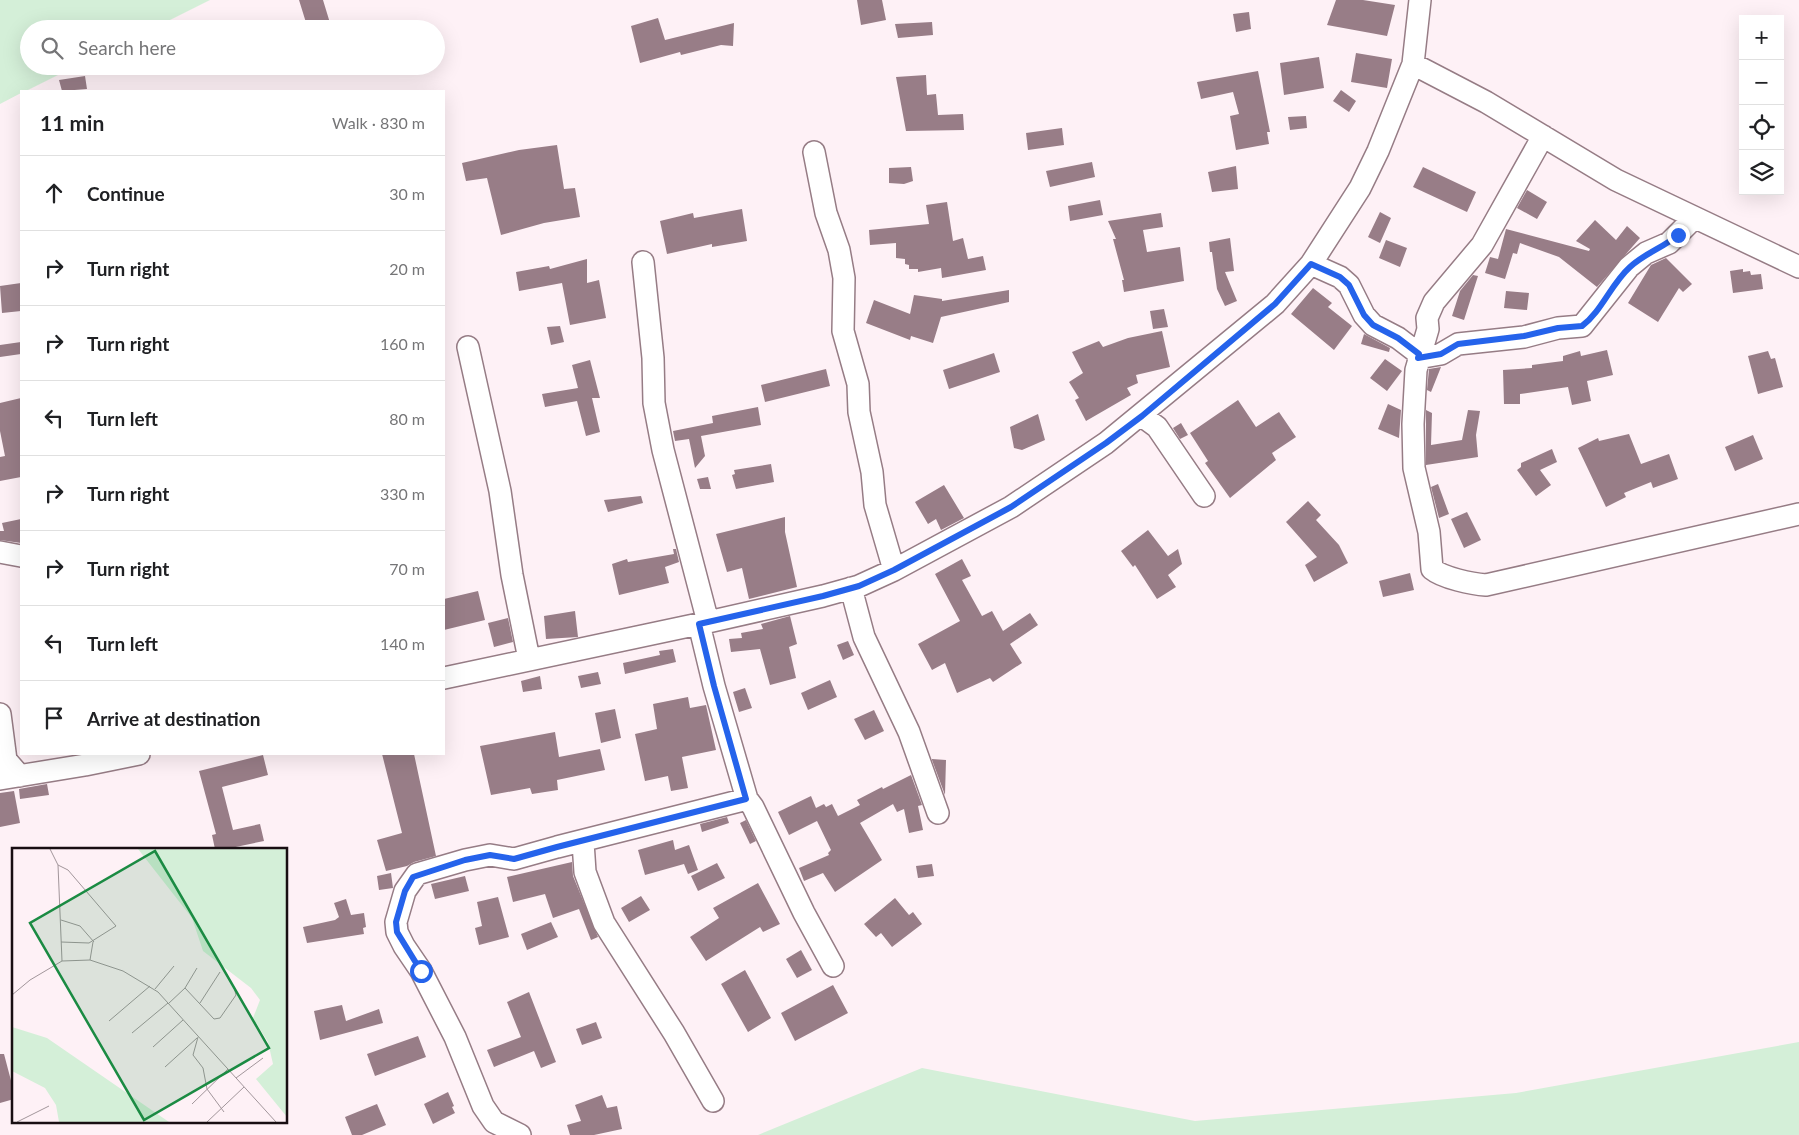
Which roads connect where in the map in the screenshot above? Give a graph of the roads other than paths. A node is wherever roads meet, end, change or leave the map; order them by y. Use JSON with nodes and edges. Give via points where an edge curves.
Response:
{"nodes":[{"id":1,"x":1420,"y":0,"type":"edge"},
{"id":2,"x":1413,"y":64,"type":"junction"},
{"id":3,"x":1542,"y":136,"type":"junction"},
{"id":4,"x":814,"y":152,"type":"dead end"},
{"id":5,"x":1694,"y":218,"type":"junction"},
{"id":6,"x":643,"y":262,"type":"dead end"},
{"id":7,"x":1311,"y":264,"type":"junction"},
{"id":8,"x":1799,"y":267,"type":"edge"},
{"id":9,"x":468,"y":347,"type":"dead end"},
{"id":10,"x":1418,"y":356,"type":"junction"},
{"id":11,"x":1142,"y":416,"type":"junction"},
{"id":12,"x":1204,"y":496,"type":"dead end"},
{"id":13,"x":1799,"y":514,"type":"edge"},
{"id":14,"x":0,"y":552,"type":"edge"},
{"id":15,"x":20,"y":556,"type":"edge"},
{"id":16,"x":894,"y":570,"type":"junction"},
{"id":17,"x":851,"y":588,"type":"junction"},
{"id":18,"x":703,"y":623,"type":"junction"},
{"id":19,"x":529,"y":659,"type":"junction"},
{"id":20,"x":445,"y":678,"type":"edge"},
{"id":21,"x":0,"y":714,"type":"edge"},
{"id":22,"x":131,"y":755,"type":"edge"},
{"id":23,"x":6,"y":771,"type":"edge"},
{"id":24,"x":746,"y":799,"type":"junction"},
{"id":25,"x":938,"y":813,"type":"dead end"},
{"id":26,"x":583,"y":842,"type":"junction"},
{"id":27,"x":833,"y":966,"type":"dead end"},
{"id":28,"x":714,"y":1101,"type":"dead end"},
{"id":29,"x":520,"y":1135,"type":"edge"}],
"edges":[{"from":1,"to":2,"type":"street"},
{"from":2,"to":3,"type":"street"},
{"from":2,"to":7,"type":"street","via":[[1360,188]]},
{"from":3,"to":5,"type":"street","via":[[1616,180]]},
{"from":3,"to":10,"type":"street","via":[[1482,244],[1434,302]]},
{"from":4,"to":16,"type":"street","via":[[826,213],[839,250],[844,331],[858,384],[859,412],[872,472],[875,505]]},
{"from":5,"to":8,"type":"street"},
{"from":5,"to":10,"type":"street","via":[[1669,243],[1646,253],[1629,267],[1582,326],[1458,344],[1441,354]]},
{"from":6,"to":18,"type":"street","via":[[653,358],[654,403]]},
{"from":7,"to":10,"type":"street","via":[[1340,277],[1349,285],[1364,315],[1373,325],[1398,338]]},
{"from":7,"to":11,"type":"street","via":[[1275,304]]},
{"from":9,"to":19,"type":"street","via":[[500,491]]},
{"from":10,"to":13,"type":"street","via":[[1412,424],[1414,468],[1429,532],[1432,569],[1438,574],[1470,584],[1486,585]]},
{"from":11,"to":12,"type":"street","via":[[1157,427]]},
{"from":11,"to":16,"type":"street","via":[[1011,507]]},
{"from":14,"to":15,"type":"street"},
{"from":16,"to":17,"type":"street"},
{"from":17,"to":18,"type":"street"},
{"from":17,"to":25,"type":"street","via":[[864,637],[909,732]]},
{"from":18,"to":19,"type":"street"},
{"from":18,"to":24,"type":"street","via":[[712,679]]},
{"from":19,"to":20,"type":"street"},
{"from":21,"to":23,"type":"street"},
{"from":22,"to":23,"type":"street"},
{"from":24,"to":26,"type":"street"},
{"from":24,"to":27,"type":"street","via":[[753,807]]},
{"from":26,"to":28,"type":"street","via":[[585,872],[604,923]]},
{"from":26,"to":29,"type":"street","via":[[514,859],[490,855],[417,874],[405,891],[396,922],[397,932],[455,1037],[483,1106],[494,1122]]}]}
